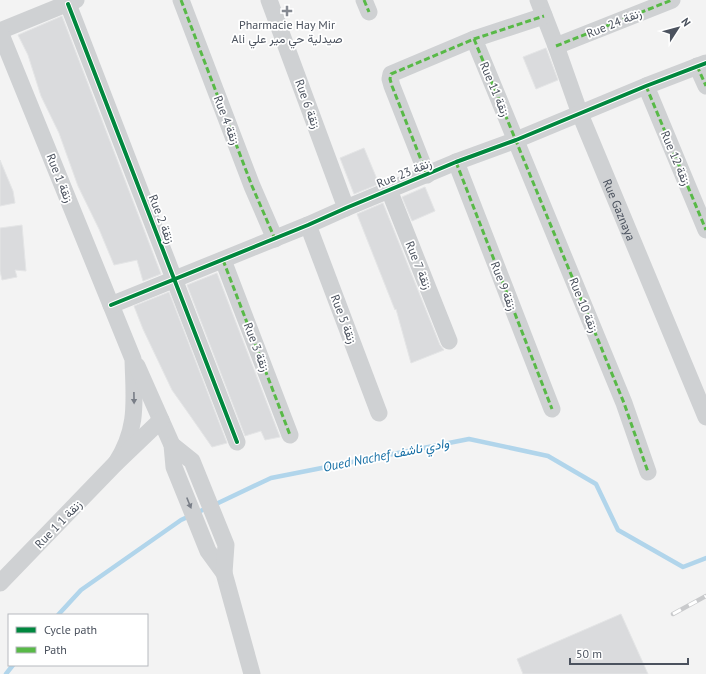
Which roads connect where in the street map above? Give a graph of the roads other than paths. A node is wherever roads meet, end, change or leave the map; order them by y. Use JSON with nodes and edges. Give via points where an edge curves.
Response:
{"nodes":[{"id":1,"x":181,"y":0,"type":"edge"},
{"id":2,"x":269,"y":0,"type":"edge"},
{"id":3,"x":538,"y":0,"type":"edge"},
{"id":4,"x":672,"y":0,"type":"edge"},
{"id":5,"x":72,"y":2,"type":"edge"},
{"id":6,"x":544,"y":16,"type":"junction"},
{"id":7,"x":0,"y":31,"type":"edge"},
{"id":8,"x":474,"y":39,"type":"junction"},
{"id":9,"x":556,"y":46,"type":"junction"},
{"id":10,"x":702,"y":65,"type":"edge"},
{"id":11,"x":646,"y":86,"type":"junction"},
{"id":12,"x":706,"y":86,"type":"edge"},
{"id":13,"x":580,"y":114,"type":"junction"},
{"id":14,"x":516,"y":140,"type":"junction"},
{"id":15,"x":456,"y":162,"type":"junction"},
{"id":16,"x":427,"y":175,"type":"junction"},
{"id":17,"x":389,"y":190,"type":"junction"},
{"id":18,"x":346,"y":208,"type":"junction"},
{"id":19,"x":308,"y":225,"type":"junction"},
{"id":20,"x":706,"y":230,"type":"edge"},
{"id":21,"x":275,"y":239,"type":"junction"},
{"id":22,"x":223,"y":260,"type":"junction"},
{"id":23,"x":175,"y":279,"type":"junction"},
{"id":24,"x":111,"y":305,"type":"junction"},
{"id":25,"x":119,"y":324,"type":"joint"},
{"id":26,"x":449,"y":341,"type":"dead end"},
{"id":27,"x":133,"y":359,"type":"junction"},
{"id":28,"x":552,"y":409,"type":"dead end"},
{"id":29,"x":379,"y":413,"type":"dead end"},
{"id":30,"x":706,"y":417,"type":"edge"},
{"id":31,"x":161,"y":420,"type":"junction"},
{"id":32,"x":290,"y":435,"type":"dead end"},
{"id":33,"x":237,"y":442,"type":"dead end"},
{"id":34,"x":172,"y":444,"type":"junction"},
{"id":35,"x":116,"y":463,"type":"junction"},
{"id":36,"x":648,"y":472,"type":"dead end"},
{"id":37,"x":224,"y":573,"type":"junction"},
{"id":38,"x":0,"y":584,"type":"edge"},
{"id":39,"x":252,"y":674,"type":"edge"}],
"edges":[{"from":1,"to":21,"type":"street","name":"Rue 4 زنقة","via":[[252,186]]},
{"from":2,"to":18,"type":"street","name":"Rue 6 زنقة"},
{"from":3,"to":6,"type":"street","name":"Rue Gaznaya"},
{"from":4,"to":9,"type":"street","name":"Rue 24 زنقة"},
{"from":5,"to":7,"type":"street"},
{"from":5,"to":23,"type":"street","name":"Rue 2 زنقة"},
{"from":6,"to":8,"type":"street"},
{"from":6,"to":9,"type":"street","name":"Rue Gaznaya"},
{"from":7,"to":24,"type":"street","name":"Rue زنقة 1"},
{"from":8,"to":14,"type":"street","name":"Rue 11 زنقة"},
{"from":8,"to":16,"type":"street","via":[[391,74],[390,79],[396,97]]},
{"from":9,"to":13,"type":"street","name":"Rue Gaznaya"},
{"from":10,"to":11,"type":"street","name":"Rue 23 زنقة"},
{"from":10,"to":12,"type":"street"},
{"from":11,"to":13,"type":"street","name":"Rue 23 زنقة"},
{"from":11,"to":20,"type":"street","name":"Rue 12 زنقة"},
{"from":13,"to":14,"type":"street","name":"Rue 23 زنقة"},
{"from":13,"to":30,"type":"street","name":"Rue Gaznaya"},
{"from":14,"to":15,"type":"street","name":"Rue 23 زنقة"},
{"from":14,"to":36,"type":"street","name":"Rue 10 زنقة","via":[[624,403]]},
{"from":15,"to":16,"type":"street","name":"Rue 23 زنقة"},
{"from":15,"to":28,"type":"street","name":"Rue 9 زنقة"},
{"from":16,"to":17,"type":"street","name":"Rue 23 زنقة"},
{"from":17,"to":18,"type":"street","name":"Rue 23 زنقة"},
{"from":17,"to":26,"type":"street","name":"Rue 7 زنقة"},
{"from":18,"to":19,"type":"street","name":"Rue 23 زنقة"},
{"from":19,"to":21,"type":"street","name":"Rue 23 زنقة"},
{"from":19,"to":29,"type":"street","name":"Rue 5 زنقة"},
{"from":21,"to":22,"type":"street","name":"Rue 23 زنقة"},
{"from":22,"to":23,"type":"street","name":"Rue 23 زنقة"},
{"from":22,"to":32,"type":"street","name":"Rue 3 زنقة"},
{"from":23,"to":24,"type":"street","name":"Rue 23 زنقة"},
{"from":23,"to":33,"type":"street","name":"Rue 2 زنقة"},
{"from":24,"to":25,"type":"street","name":"Rue زنقة 1"},
{"from":25,"to":27,"type":"street","name":"Rue 1 زنقة 1"},
{"from":27,"to":31,"type":"street"},
{"from":27,"to":35,"type":"street","name":"Rue 1 زنقة 1","one_way":true,"via":[[132,427],[128,443]]},
{"from":31,"to":34,"type":"street"},
{"from":31,"to":35,"type":"street","name":"Rue 1 زنقة 1"},
{"from":34,"to":37,"type":"street","one_way":true,"via":[[174,467],[208,551]]},
{"from":34,"to":37,"type":"street","via":[[192,461],[226,545]]},
{"from":35,"to":38,"type":"street","name":"Rue 1 زنقة 1"},
{"from":37,"to":39,"type":"street"}]}
